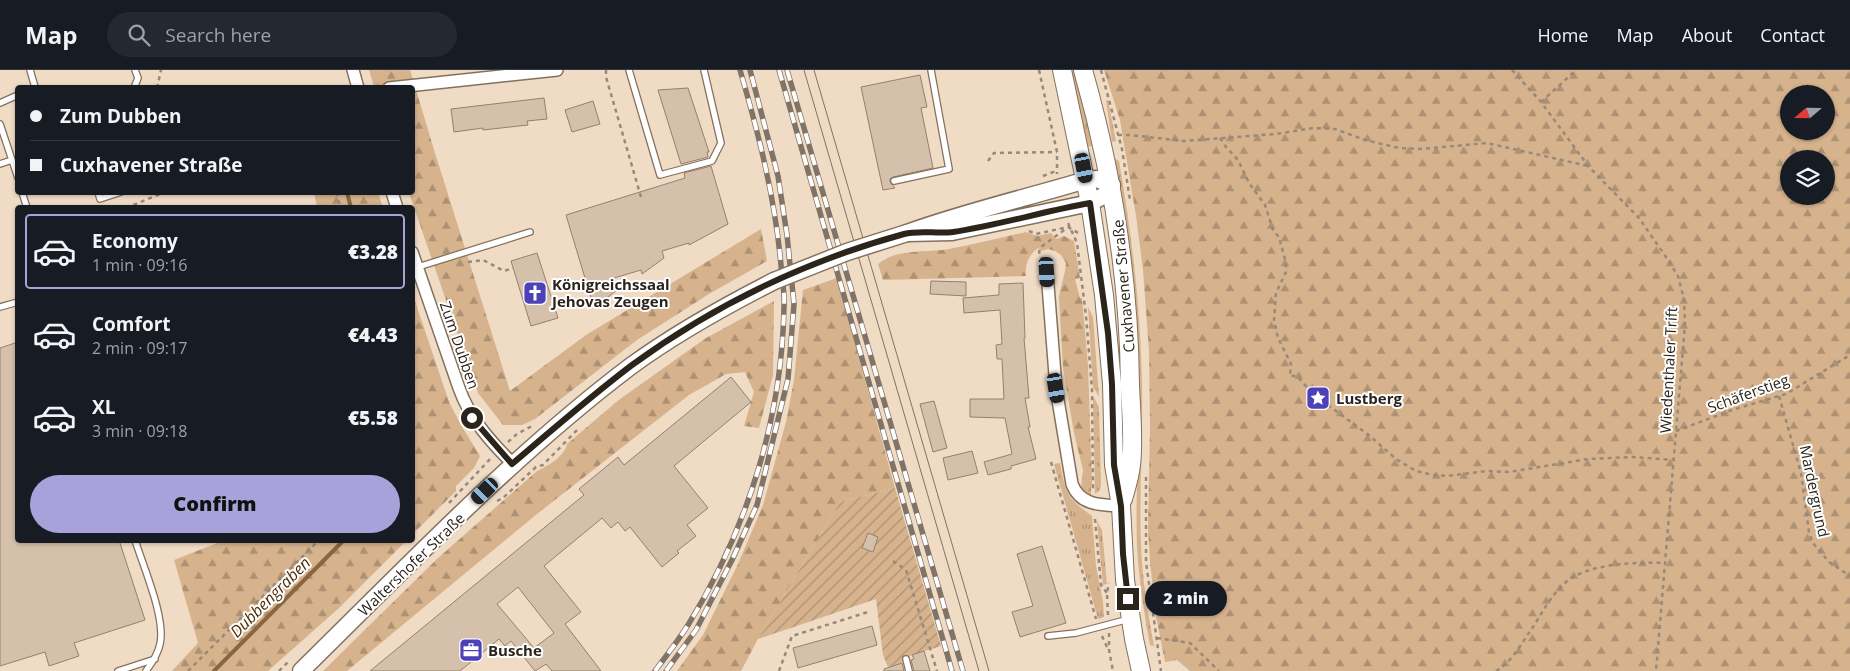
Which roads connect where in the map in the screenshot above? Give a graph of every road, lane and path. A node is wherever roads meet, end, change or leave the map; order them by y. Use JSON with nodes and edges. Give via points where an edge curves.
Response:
{"nodes":[{"id":1,"x":30,"y":70,"type":"edge"},
{"id":2,"x":135,"y":70,"type":"edge"},
{"id":3,"x":161,"y":70,"type":"edge"},
{"id":4,"x":353,"y":70,"type":"edge"},
{"id":5,"x":557,"y":70,"type":"edge"},
{"id":6,"x":606,"y":70,"type":"edge"},
{"id":7,"x":629,"y":70,"type":"edge"},
{"id":8,"x":704,"y":70,"type":"edge"},
{"id":9,"x":931,"y":70,"type":"edge"},
{"id":10,"x":1039,"y":70,"type":"edge"},
{"id":11,"x":1062,"y":70,"type":"edge"},
{"id":12,"x":1082,"y":70,"type":"edge"},
{"id":13,"x":1101,"y":70,"type":"edge"},
{"id":14,"x":1512,"y":70,"type":"edge"},
{"id":15,"x":1576,"y":70,"type":"edge"},
{"id":16,"x":543,"y":71,"type":"edge"},
{"id":17,"x":34,"y":85,"type":"edge"},
{"id":18,"x":135,"y":85,"type":"edge"},
{"id":19,"x":158,"y":85,"type":"edge"},
{"id":20,"x":357,"y":85,"type":"edge"},
{"id":21,"x":415,"y":85,"type":"edge"},
{"id":22,"x":15,"y":96,"type":"edge"},
{"id":23,"x":1541,"y":102,"type":"junction"},
{"id":24,"x":0,"y":103,"type":"edge"},
{"id":25,"x":0,"y":124,"type":"edge"},
{"id":26,"x":1118,"y":135,"type":"junction"},
{"id":27,"x":1220,"y":138,"type":"junction"},
{"id":28,"x":1122,"y":149,"type":"dead end"},
{"id":29,"x":1057,"y":152,"type":"junction"},
{"id":30,"x":12,"y":160,"type":"junction"},
{"id":31,"x":988,"y":161,"type":"dead end"},
{"id":32,"x":0,"y":164,"type":"edge"},
{"id":33,"x":1590,"y":167,"type":"junction"},
{"id":34,"x":15,"y":169,"type":"edge"},
{"id":35,"x":1056,"y":171,"type":"dead end"},
{"id":36,"x":1086,"y":180,"type":"junction"},
{"id":37,"x":894,"y":181,"type":"dead end"},
{"id":38,"x":1112,"y":185,"type":"junction"},
{"id":39,"x":99,"y":195,"type":"edge"},
{"id":40,"x":113,"y":195,"type":"edge"},
{"id":41,"x":158,"y":195,"type":"edge"},
{"id":42,"x":641,"y":197,"type":"dead end"},
{"id":43,"x":1090,"y":203,"type":"junction"},
{"id":44,"x":134,"y":205,"type":"edge"},
{"id":45,"x":530,"y":232,"type":"dead end"},
{"id":46,"x":907,"y":233,"type":"junction"},
{"id":47,"x":415,"y":260,"type":"edge"},
{"id":48,"x":483,"y":260,"type":"dead end"},
{"id":49,"x":418,"y":267,"type":"junction"},
{"id":50,"x":513,"y":268,"type":"dead end"},
{"id":51,"x":1047,"y":272,"type":"joint"},
{"id":52,"x":15,"y":303,"type":"edge"},
{"id":53,"x":0,"y":307,"type":"edge"},
{"id":54,"x":1850,"y":355,"type":"edge"},
{"id":55,"x":1779,"y":396,"type":"junction"},
{"id":56,"x":584,"y":424,"type":"dead end"},
{"id":57,"x":1676,"y":431,"type":"junction"},
{"id":58,"x":1674,"y":460,"type":"junction"},
{"id":59,"x":1051,"y":462,"type":"dead end"},
{"id":60,"x":512,"y":464,"type":"junction"},
{"id":61,"x":482,"y":468,"type":"dead end"},
{"id":62,"x":1094,"y":495,"type":"dead end"},
{"id":63,"x":493,"y":503,"type":"dead end"},
{"id":64,"x":448,"y":504,"type":"dead end"},
{"id":65,"x":1121,"y":506,"type":"junction"},
{"id":66,"x":1095,"y":519,"type":"dead end"},
{"id":67,"x":136,"y":543,"type":"edge"},
{"id":68,"x":316,"y":543,"type":"edge"},
{"id":69,"x":893,"y":561,"type":"dead end"},
{"id":70,"x":1665,"y":563,"type":"junction"},
{"id":71,"x":1850,"y":576,"type":"edge"},
{"id":72,"x":1107,"y":593,"type":"dead end"},
{"id":73,"x":868,"y":612,"type":"dead end"},
{"id":74,"x":1131,"y":619,"type":"junction"},
{"id":75,"x":1099,"y":627,"type":"junction"},
{"id":76,"x":1048,"y":636,"type":"dead end"},
{"id":77,"x":1157,"y":638,"type":"dead end"},
{"id":78,"x":1109,"y":650,"type":"dead end"},
{"id":79,"x":155,"y":659,"type":"junction"},
{"id":80,"x":906,"y":659,"type":"dead end"},
{"id":81,"x":118,"y":671,"type":"edge"},
{"id":82,"x":146,"y":671,"type":"edge"},
{"id":83,"x":188,"y":671,"type":"edge"},
{"id":84,"x":301,"y":671,"type":"edge"},
{"id":85,"x":779,"y":671,"type":"edge"},
{"id":86,"x":910,"y":671,"type":"edge"},
{"id":87,"x":937,"y":671,"type":"edge"},
{"id":88,"x":1140,"y":671,"type":"edge"},
{"id":89,"x":1219,"y":671,"type":"edge"},
{"id":90,"x":1496,"y":671,"type":"edge"},
{"id":91,"x":1656,"y":671,"type":"edge"}],
"edges":[{"from":1,"to":17,"type":"lane"},
{"from":2,"to":18,"type":"lane","via":[[138,78]]},
{"from":3,"to":19,"type":"path"},
{"from":4,"to":20,"type":"street"},
{"from":5,"to":16,"type":"street"},
{"from":6,"to":42,"type":"path"},
{"from":7,"to":8,"type":"lane","via":[[660,175],[712,161],[721,143]]},
{"from":9,"to":37,"type":"lane","via":[[949,169]]},
{"from":10,"to":29,"type":"path"},
{"from":11,"to":36,"type":"main road","name":"Cuxhavener Straße"},
{"from":12,"to":38,"type":"main road","name":"Cuxhavener Straße"},
{"from":13,"to":26,"type":"path"},
{"from":14,"to":23,"type":"path","name":"Wiedenthaler Trift"},
{"from":15,"to":23,"type":"path"},
{"from":16,"to":21,"type":"street"},
{"from":22,"to":24,"type":"lane"},
{"from":23,"to":33,"type":"path","name":"Wiedenthaler Trift"},
{"from":25,"to":30,"type":"lane"},
{"from":26,"to":27,"type":"path","via":[[1184,141]]},
{"from":26,"to":28,"type":"path"},
{"from":27,"to":33,"type":"path","via":[[1313,128],[1335,129],[1399,148],[1487,143]]},
{"from":27,"to":58,"type":"path","via":[[1238,160],[1248,183],[1265,205],[1284,252],[1286,272],[1276,293],[1274,320],[1278,338],[1291,364],[1290,376],[1298,376],[1313,394],[1396,459],[1416,471],[1447,476],[1509,472],[1588,459],[1633,457]]},
{"from":29,"to":31,"type":"path","via":[[994,153]]},
{"from":29,"to":35,"type":"path"},
{"from":30,"to":32,"type":"lane"},
{"from":30,"to":34,"type":"lane"},
{"from":33,"to":57,"type":"path","name":"Wiedenthaler Trift","via":[[1638,218],[1678,276],[1684,299],[1685,324]]},
{"from":36,"to":38,"type":"main road","via":[[1102,180]]},
{"from":36,"to":43,"type":"main road","name":"Cuxhavener Straße"},
{"from":36,"to":46,"type":"main road","name":"Waltershofer Straße"},
{"from":38,"to":43,"type":"main road","via":[[1105,195]]},
{"from":38,"to":65,"type":"main road","name":"Cuxhavener Straße","via":[[1123,261],[1130,361],[1131,466]]},
{"from":39,"to":40,"type":"lane","via":[[100,200]]},
{"from":41,"to":44,"type":"path"},
{"from":43,"to":46,"type":"main road","name":"Waltershofer Straße","via":[[952,232]]},
{"from":43,"to":65,"type":"main road","name":"Cuxhavener Straße","via":[[1108,333],[1114,465]]},
{"from":45,"to":49,"type":"lane"},
{"from":46,"to":60,"type":"main road","name":"Waltershofer Straße","bridge":true,"via":[[774,281],[729,304],[632,365]]},
{"from":47,"to":49,"type":"street","name":"Zum Dubben"},
{"from":48,"to":50,"type":"path","via":[[504,271]]},
{"from":49,"to":60,"type":"street","name":"Zum Dubben","via":[[468,410]]},
{"from":51,"to":62,"type":"path","via":[[1039,252],[1041,247],[1068,227],[1077,243],[1086,316]]},
{"from":51,"to":65,"type":"street","via":[[1056,388],[1072,484],[1079,496],[1088,502]]},
{"from":52,"to":53,"type":"lane"},
{"from":54,"to":55,"type":"path","name":"Schäferstieg"},
{"from":55,"to":57,"type":"path","name":"Schäferstieg"},
{"from":55,"to":71,"type":"path","name":"Mardergrund","via":[[1801,473],[1813,543],[1829,562]]},
{"from":56,"to":63,"type":"path","via":[[543,465],[536,467],[503,498]]},
{"from":57,"to":58,"type":"path","name":"Wiedenthaler Trift"},
{"from":58,"to":70,"type":"path","name":"Wiedenthaler Trift"},
{"from":59,"to":75,"type":"path"},
{"from":60,"to":84,"type":"main road","name":"Waltershofer Straße"},
{"from":61,"to":64,"type":"path"},
{"from":65,"to":74,"type":"main road","name":"Cuxhavener Straße"},
{"from":66,"to":72,"type":"path","via":[[1101,585]]},
{"from":67,"to":79,"type":"lane","via":[[161,620],[161,643]]},
{"from":68,"to":83,"type":"path"},
{"from":69,"to":87,"type":"path","via":[[906,570]]},
{"from":70,"to":90,"type":"path","via":[[1590,568],[1565,583],[1516,653]]},
{"from":70,"to":91,"type":"path","name":"Wiedenthaler Trift"},
{"from":73,"to":85,"type":"path","via":[[792,636]]},
{"from":74,"to":75,"type":"lane"},
{"from":74,"to":88,"type":"main road","name":"Cuxhavener Straße"},
{"from":75,"to":76,"type":"lane"},
{"from":75,"to":78,"type":"path"},
{"from":77,"to":89,"type":"path","via":[[1190,643]]},
{"from":79,"to":81,"type":"lane"},
{"from":79,"to":82,"type":"lane"},
{"from":80,"to":86,"type":"lane"}]}
